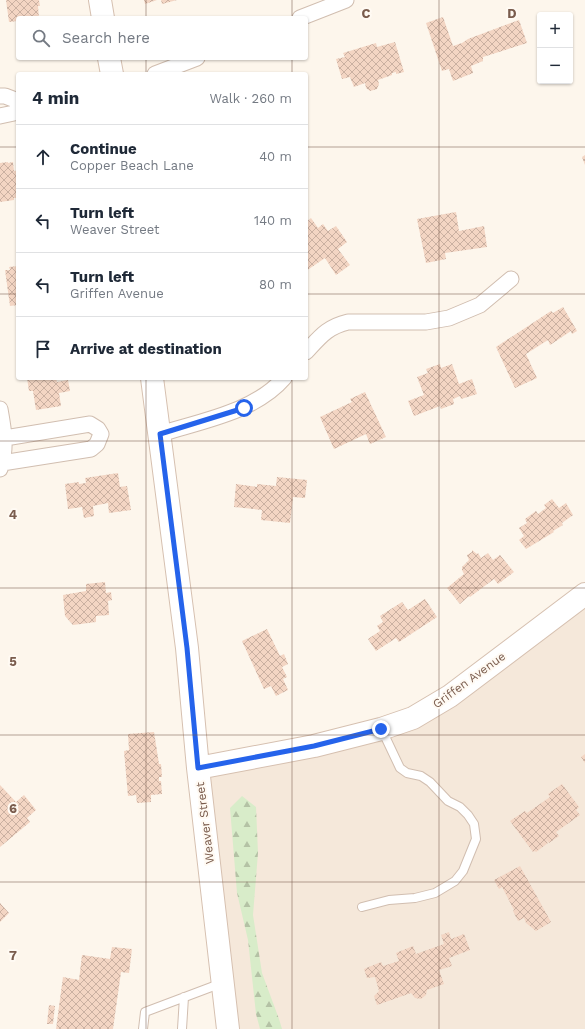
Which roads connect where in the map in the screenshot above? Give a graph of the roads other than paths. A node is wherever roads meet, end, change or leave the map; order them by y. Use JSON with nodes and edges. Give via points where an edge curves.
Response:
{"nodes":[{"id":1,"x":100,"y":0,"type":"edge"},
{"id":2,"x":346,"y":0,"type":"edge"},
{"id":3,"x":103,"y":16,"type":"edge"},
{"id":4,"x":305,"y":16,"type":"edge"},
{"id":5,"x":109,"y":60,"type":"edge"},
{"id":6,"x":191,"y":60,"type":"edge"},
{"id":7,"x":112,"y":72,"type":"edge"},
{"id":8,"x":160,"y":72,"type":"edge"},
{"id":9,"x":0,"y":96,"type":"edge"},
{"id":10,"x":16,"y":100,"type":"edge"},
{"id":11,"x":16,"y":110,"type":"edge"},
{"id":12,"x":0,"y":116,"type":"edge"},
{"id":13,"x":511,"y":279,"type":"dead end"},
{"id":14,"x":308,"y":350,"type":"edge"},
{"id":15,"x":152,"y":380,"type":"edge"},
{"id":16,"x":282,"y":380,"type":"edge"},
{"id":17,"x":0,"y":409,"type":"edge"},
{"id":18,"x":160,"y":434,"type":"junction"},
{"id":19,"x":5,"y":438,"type":"junction"},
{"id":20,"x":1,"y":466,"type":"edge"},
{"id":21,"x":585,"y":594,"type":"edge"},
{"id":22,"x":381,"y":729,"type":"junction"},
{"id":23,"x":198,"y":768,"type":"junction"},
{"id":24,"x":362,"y":907,"type":"dead end"},
{"id":25,"x":223,"y":982,"type":"junction"},
{"id":26,"x":184,"y":997,"type":"junction"},
{"id":27,"x":143,"y":1029,"type":"edge"},
{"id":28,"x":182,"y":1029,"type":"edge"},
{"id":29,"x":228,"y":1029,"type":"edge"}],
"edges":[{"from":1,"to":3,"type":"main road"},
{"from":2,"to":4,"type":"street"},
{"from":5,"to":7,"type":"main road"},
{"from":6,"to":8,"type":"street"},
{"from":9,"to":10,"type":"street"},
{"from":11,"to":12,"type":"street"},
{"from":13,"to":14,"type":"street","via":[[480,305],[449,318],[426,322],[337,324],[323,333]]},
{"from":15,"to":18,"type":"main road","name":"Weaver Street"},
{"from":16,"to":18,"type":"street","via":[[244,408]]},
{"from":17,"to":19,"type":"street"},
{"from":18,"to":23,"type":"main road","name":"Weaver Street","via":[[187,648]]},
{"from":19,"to":20,"type":"street"},
{"from":19,"to":20,"type":"street","via":[[90,424],[101,434],[97,444],[91,449]]},
{"from":21,"to":22,"type":"main road","name":"Griffen Avenue","via":[[450,696],[413,718]]},
{"from":22,"to":23,"type":"main road","name":"Griffen Avenue","via":[[314,746]]},
{"from":22,"to":24,"type":"lane","via":[[400,768],[421,776],[448,802],[460,807],[474,824],[476,839],[463,871],[456,881],[435,893]]},
{"from":23,"to":25,"type":"main road","name":"Weaver Street"},
{"from":25,"to":26,"type":"lane"},
{"from":25,"to":29,"type":"main road","name":"Weaver Street"},
{"from":26,"to":27,"type":"lane","via":[[145,1012]]},
{"from":26,"to":28,"type":"lane"}]}
